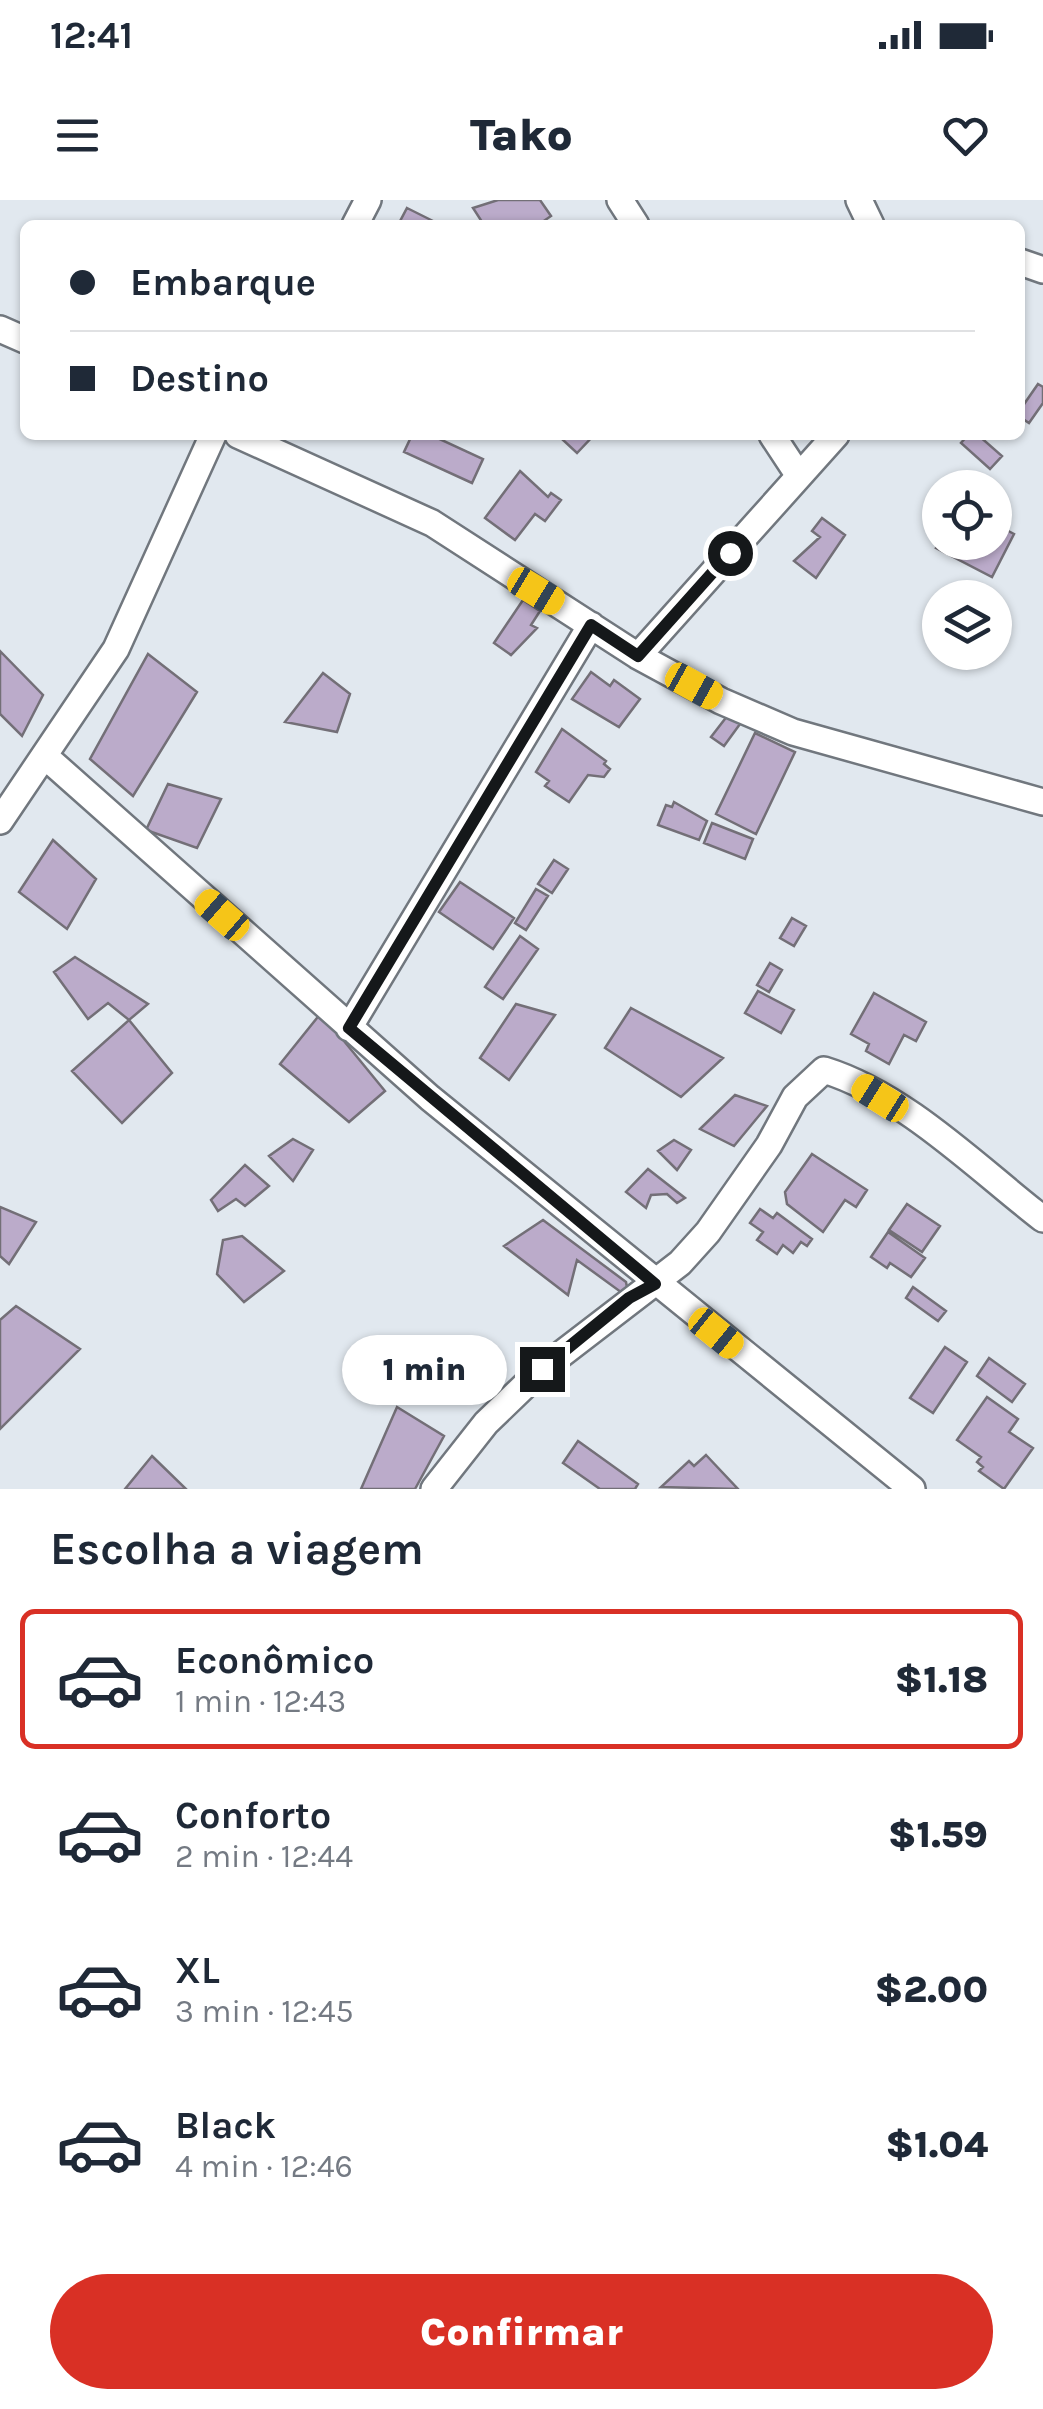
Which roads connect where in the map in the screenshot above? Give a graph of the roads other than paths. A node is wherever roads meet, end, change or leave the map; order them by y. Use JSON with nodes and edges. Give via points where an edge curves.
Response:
{"nodes":[{"id":1,"x":211,"y":440,"type":"edge"},
{"id":2,"x":249,"y":440,"type":"edge"},
{"id":3,"x":775,"y":440,"type":"edge"},
{"id":4,"x":831,"y":440,"type":"edge"},
{"id":5,"x":799,"y":476,"type":"junction"},
{"id":6,"x":591,"y":625,"type":"junction"},
{"id":7,"x":638,"y":656,"type":"junction"},
{"id":8,"x":46,"y":758,"type":"junction"},
{"id":9,"x":1043,"y":802,"type":"edge"},
{"id":10,"x":0,"y":821,"type":"edge"},
{"id":11,"x":349,"y":1028,"type":"junction"},
{"id":12,"x":1043,"y":1219,"type":"edge"},
{"id":13,"x":655,"y":1284,"type":"junction"},
{"id":14,"x":434,"y":1489,"type":"edge"},
{"id":15,"x":912,"y":1489,"type":"edge"}],
"edges":[{"from":1,"to":8,"type":"street","via":[[116,649]]},
{"from":2,"to":6,"type":"street","via":[[432,523]]},
{"from":3,"to":5,"type":"street"},
{"from":4,"to":5,"type":"street"},
{"from":5,"to":7,"type":"street"},
{"from":6,"to":7,"type":"street"},
{"from":6,"to":11,"type":"street"},
{"from":7,"to":9,"type":"street","via":[[793,732]]},
{"from":8,"to":10,"type":"street"},
{"from":8,"to":11,"type":"street"},
{"from":11,"to":13,"type":"street"},
{"from":12,"to":13,"type":"street","via":[[911,1117],[824,1070],[795,1097],[770,1146],[708,1232]]},
{"from":13,"to":14,"type":"street","via":[[542,1369]]},
{"from":13,"to":15,"type":"street"}]}
